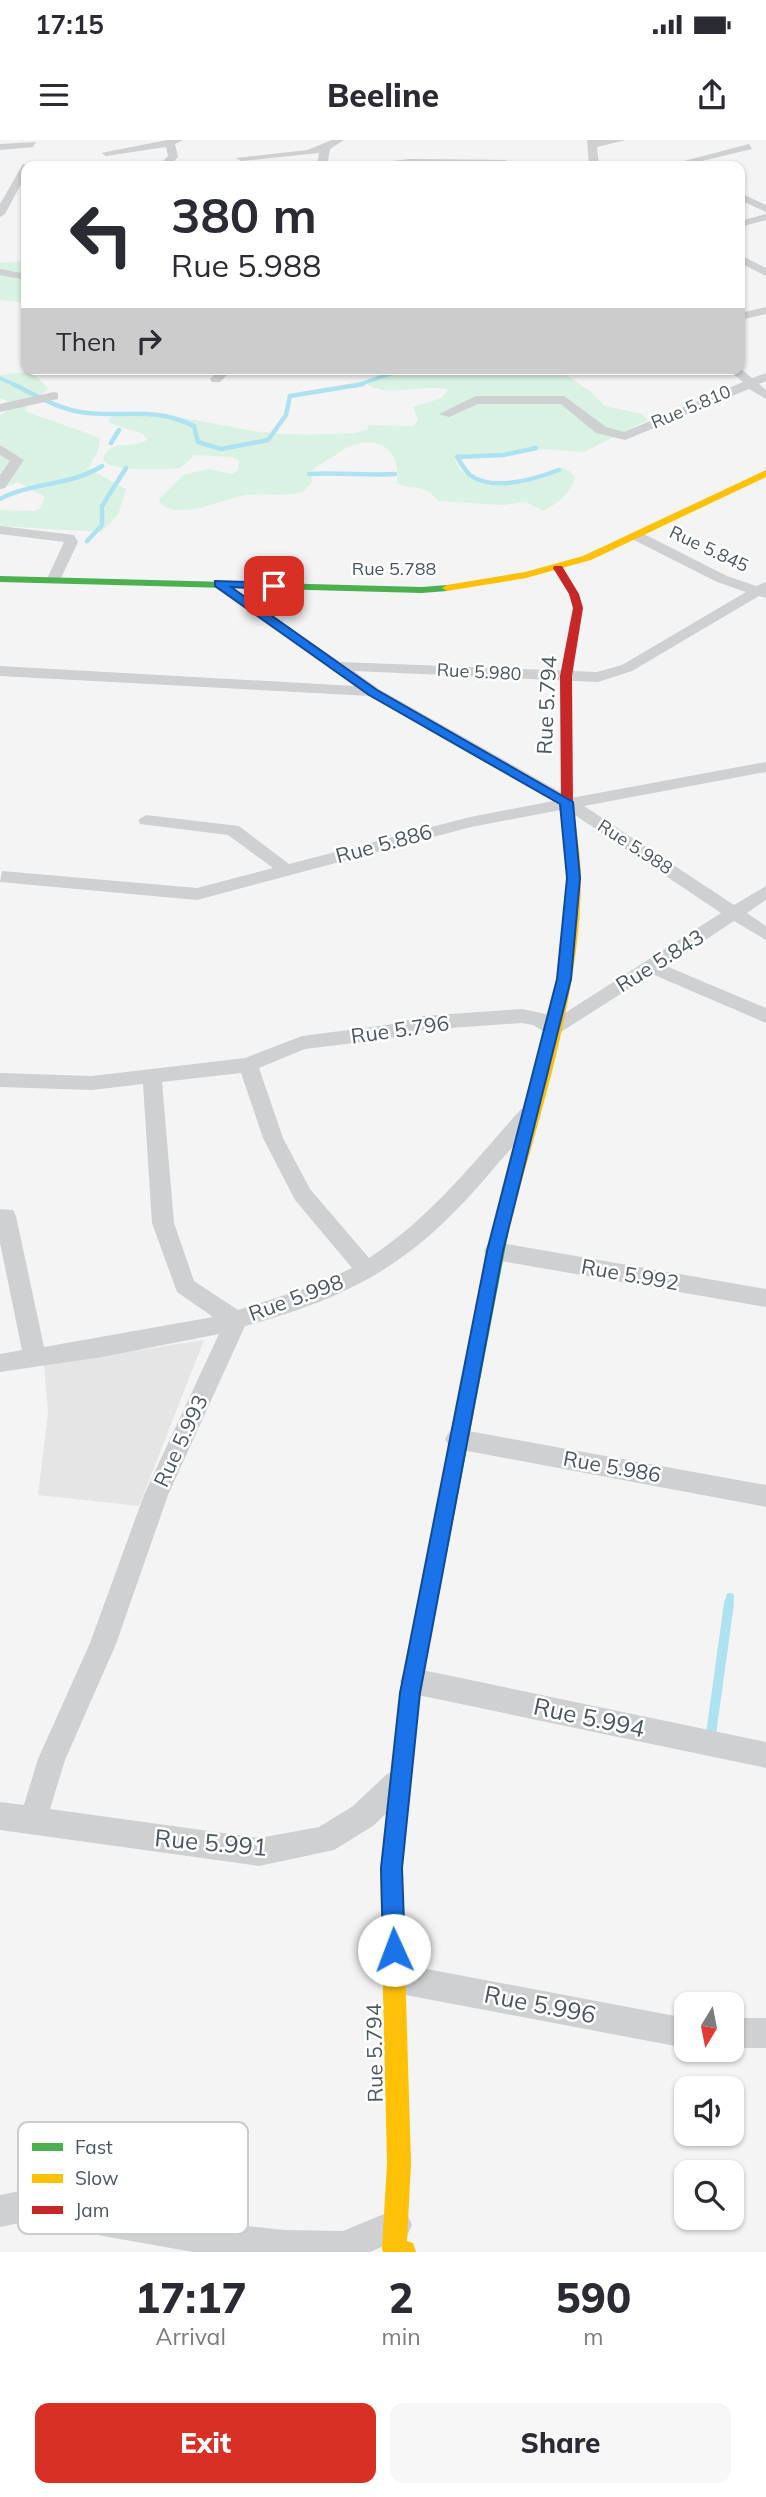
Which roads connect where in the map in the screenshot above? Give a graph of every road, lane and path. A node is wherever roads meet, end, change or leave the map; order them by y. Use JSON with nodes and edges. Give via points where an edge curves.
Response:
{"nodes":[{"id":1,"x":312,"y":140,"type":"edge"},
{"id":2,"x":339,"y":140,"type":"edge"},
{"id":3,"x":621,"y":140,"type":"edge"},
{"id":4,"x":734,"y":140,"type":"edge"},
{"id":5,"x":174,"y":141,"type":"edge"},
{"id":6,"x":33,"y":142,"type":"edge"},
{"id":7,"x":593,"y":142,"type":"edge"},
{"id":8,"x":0,"y":147,"type":"edge"},
{"id":9,"x":325,"y":148,"type":"junction"},
{"id":10,"x":106,"y":153,"type":"dead end"},
{"id":11,"x":240,"y":158,"type":"dead end"},
{"id":12,"x":27,"y":161,"type":"edge"},
{"id":13,"x":169,"y":161,"type":"edge"},
{"id":14,"x":323,"y":161,"type":"edge"},
{"id":15,"x":592,"y":161,"type":"edge"},
{"id":16,"x":698,"y":161,"type":"edge"},
{"id":17,"x":21,"y":187,"type":"edge"},
{"id":18,"x":0,"y":188,"type":"edge"},
{"id":19,"x":745,"y":198,"type":"edge"},
{"id":20,"x":766,"y":209,"type":"edge"},
{"id":21,"x":0,"y":214,"type":"edge"},
{"id":22,"x":766,"y":217,"type":"edge"},
{"id":23,"x":745,"y":223,"type":"edge"},
{"id":24,"x":745,"y":261,"type":"edge"},
{"id":25,"x":753,"y":265,"type":"junction"},
{"id":26,"x":745,"y":267,"type":"edge"},
{"id":27,"x":0,"y":272,"type":"edge"},
{"id":28,"x":766,"y":273,"type":"edge"},
{"id":29,"x":21,"y":276,"type":"edge"},
{"id":30,"x":766,"y":310,"type":"edge"},
{"id":31,"x":745,"y":316,"type":"edge"},
{"id":32,"x":220,"y":375,"type":"edge"},
{"id":33,"x":743,"y":375,"type":"edge"},
{"id":34,"x":766,"y":377,"type":"edge"},
{"id":35,"x":216,"y":379,"type":"dead end"},
{"id":36,"x":747,"y":384,"type":"junction"},
{"id":37,"x":766,"y":395,"type":"edge"},
{"id":38,"x":54,"y":396,"type":"dead end"},
{"id":39,"x":0,"y":408,"type":"edge"},
{"id":40,"x":445,"y":414,"type":"dead end"},
{"id":41,"x":0,"y":449,"type":"edge"},
{"id":42,"x":766,"y":473,"type":"edge"},
{"id":43,"x":0,"y":485,"type":"edge"},
{"id":44,"x":0,"y":530,"type":"edge"},
{"id":45,"x":637,"y":536,"type":"junction"},
{"id":46,"x":558,"y":568,"type":"junction"},
{"id":47,"x":0,"y":579,"type":"edge"},
{"id":48,"x":54,"y":579,"type":"junction"},
{"id":49,"x":219,"y":584,"type":"junction"},
{"id":50,"x":763,"y":590,"type":"edge"},
{"id":51,"x":336,"y":666,"type":"junction"},
{"id":52,"x":0,"y":671,"type":"edge"},
{"id":53,"x":566,"y":676,"type":"junction"},
{"id":54,"x":373,"y":692,"type":"junction"},
{"id":55,"x":766,"y":768,"type":"edge"},
{"id":56,"x":566,"y":802,"type":"junction"},
{"id":57,"x":146,"y":820,"type":"dead end"},
{"id":58,"x":286,"y":870,"type":"junction"},
{"id":59,"x":2,"y":877,"type":"dead end"},
{"id":60,"x":766,"y":892,"type":"edge"},
{"id":61,"x":737,"y":914,"type":"junction"},
{"id":62,"x":766,"y":933,"type":"edge"},
{"id":63,"x":650,"y":966,"type":"junction"},
{"id":64,"x":766,"y":1016,"type":"edge"},
{"id":65,"x":553,"y":1030,"type":"junction"},
{"id":66,"x":248,"y":1065,"type":"junction"},
{"id":67,"x":152,"y":1077,"type":"junction"},
{"id":68,"x":0,"y":1080,"type":"edge"},
{"id":69,"x":530,"y":1113,"type":"junction"},
{"id":70,"x":5,"y":1216,"type":"dead end"},
{"id":71,"x":495,"y":1251,"type":"junction"},
{"id":72,"x":368,"y":1270,"type":"junction"},
{"id":73,"x":766,"y":1298,"type":"edge"},
{"id":74,"x":236,"y":1321,"type":"junction"},
{"id":75,"x":35,"y":1358,"type":"junction"},
{"id":76,"x":0,"y":1363,"type":"edge"},
{"id":77,"x":457,"y":1439,"type":"junction"},
{"id":78,"x":766,"y":1496,"type":"edge"},
{"id":79,"x":413,"y":1681,"type":"junction"},
{"id":80,"x":766,"y":1755,"type":"edge"},
{"id":81,"x":401,"y":1780,"type":"junction"},
{"id":82,"x":0,"y":1816,"type":"edge"},
{"id":83,"x":33,"y":1819,"type":"junction"},
{"id":84,"x":395,"y":1978,"type":"junction"},
{"id":85,"x":674,"y":2031,"type":"edge"},
{"id":86,"x":766,"y":2033,"type":"edge"},
{"id":87,"x":744,"y":2034,"type":"edge"},
{"id":88,"x":18,"y":2207,"type":"edge"},
{"id":89,"x":0,"y":2211,"type":"edge"},
{"id":90,"x":176,"y":2234,"type":"edge"},
{"id":91,"x":397,"y":2244,"type":"edge"}],
"edges":[{"from":1,"to":9,"type":"street"},
{"from":2,"to":9,"type":"street"},
{"from":3,"to":7,"type":"street"},
{"from":4,"to":16,"type":"street","via":[[754,150]]},
{"from":5,"to":10,"type":"street"},
{"from":5,"to":13,"type":"street"},
{"from":6,"to":8,"type":"street"},
{"from":6,"to":12,"type":"street"},
{"from":7,"to":15,"type":"street"},
{"from":9,"to":11,"type":"street"},
{"from":9,"to":14,"type":"street"},
{"from":17,"to":18,"type":"street"},
{"from":17,"to":21,"type":"street"},
{"from":19,"to":20,"type":"street"},
{"from":22,"to":23,"type":"street"},
{"from":24,"to":25,"type":"street"},
{"from":25,"to":26,"type":"street"},
{"from":25,"to":28,"type":"street"},
{"from":27,"to":29,"type":"street"},
{"from":30,"to":31,"type":"street"},
{"from":32,"to":35,"type":"street"},
{"from":33,"to":36,"type":"street"},
{"from":34,"to":36,"type":"street","name":"Rue 5.810"},
{"from":36,"to":37,"type":"street"},
{"from":36,"to":40,"type":"street","name":"Rue 5.810","via":[[625,436],[601,430],[564,400],[476,400]]},
{"from":38,"to":39,"type":"street"},
{"from":41,"to":43,"type":"street","via":[[17,460]]},
{"from":42,"to":45,"type":"street","name":"Rue 5.788"},
{"from":44,"to":48,"type":"street","via":[[69,538]]},
{"from":45,"to":46,"type":"street","name":"Rue 5.788"},
{"from":45,"to":50,"type":"street","name":"Rue 5.845","via":[[722,579]]},
{"from":46,"to":49,"type":"street","name":"Rue 5.788","via":[[484,584],[422,590]]},
{"from":46,"to":53,"type":"street","name":"Rue 5.794","via":[[578,608]]},
{"from":47,"to":48,"type":"street","name":"Rue 5.788"},
{"from":48,"to":49,"type":"street","name":"Rue 5.788"},
{"from":49,"to":51,"type":"street","name":"Rue 5.988"},
{"from":50,"to":53,"type":"street","name":"Rue 5.980","via":[[627,668],[598,677]]},
{"from":51,"to":53,"type":"street","name":"Rue 5.980"},
{"from":51,"to":54,"type":"street","name":"Rue 5.988"},
{"from":52,"to":54,"type":"street"},
{"from":53,"to":56,"type":"street","name":"Rue 5.794"},
{"from":54,"to":56,"type":"street","name":"Rue 5.988"},
{"from":55,"to":56,"type":"street","name":"Rue 5.886"},
{"from":56,"to":58,"type":"street","name":"Rue 5.886"},
{"from":56,"to":61,"type":"street","name":"Rue 5.988"},
{"from":56,"to":65,"type":"street","name":"Rue 5.794","via":[[574,878],[564,979]]},
{"from":57,"to":58,"type":"street","via":[[233,830]]},
{"from":58,"to":59,"type":"street","name":"Rue 5.886","via":[[197,894]]},
{"from":60,"to":61,"type":"street","name":"Rue 5.843"},
{"from":61,"to":62,"type":"street","name":"Rue 5.988"},
{"from":61,"to":63,"type":"street","name":"Rue 5.843"},
{"from":63,"to":64,"type":"street"},
{"from":63,"to":65,"type":"street","name":"Rue 5.843"},
{"from":65,"to":66,"type":"street","name":"Rue 5.796","via":[[539,1019],[522,1016],[423,1023],[302,1043]]},
{"from":65,"to":69,"type":"street","name":"Rue 5.794"},
{"from":66,"to":67,"type":"street","name":"Rue 5.796"},
{"from":66,"to":72,"type":"street","via":[[272,1138],[302,1194]]},
{"from":67,"to":68,"type":"street","name":"Rue 5.796","via":[[92,1083]]},
{"from":67,"to":74,"type":"street","via":[[163,1223],[185,1286]]},
{"from":69,"to":71,"type":"street","name":"Rue 5.794"},
{"from":69,"to":72,"type":"street","name":"Rue 5.998","via":[[409,1242]]},
{"from":70,"to":75,"type":"street"},
{"from":71,"to":73,"type":"street","name":"Rue 5.992"},
{"from":71,"to":77,"type":"street","name":"Rue 5.794"},
{"from":72,"to":74,"type":"street","name":"Rue 5.998","via":[[317,1294]]},
{"from":74,"to":75,"type":"street","name":"Rue 5.998"},
{"from":74,"to":83,"type":"street","name":"Rue 5.993","via":[[156,1495],[103,1644],[52,1759]]},
{"from":75,"to":76,"type":"street","name":"Rue 5.998"},
{"from":77,"to":78,"type":"street","name":"Rue 5.986"},
{"from":77,"to":79,"type":"street","name":"Rue 5.794"},
{"from":79,"to":80,"type":"street","name":"Rue 5.994"},
{"from":79,"to":81,"type":"street","name":"Rue 5.794"},
{"from":81,"to":83,"type":"street","name":"Rue 5.991","via":[[363,1816],[324,1840],[260,1852]]},
{"from":81,"to":84,"type":"street","name":"Rue 5.794","via":[[391,1868]]},
{"from":82,"to":83,"type":"street","name":"Rue 5.991"},
{"from":84,"to":85,"type":"street","name":"Rue 5.996"},
{"from":84,"to":91,"type":"street","name":"Rue 5.794"},
{"from":86,"to":87,"type":"street"},
{"from":88,"to":89,"type":"street"},
{"from":90,"to":91,"type":"street","via":[[284,2246]]}]}
